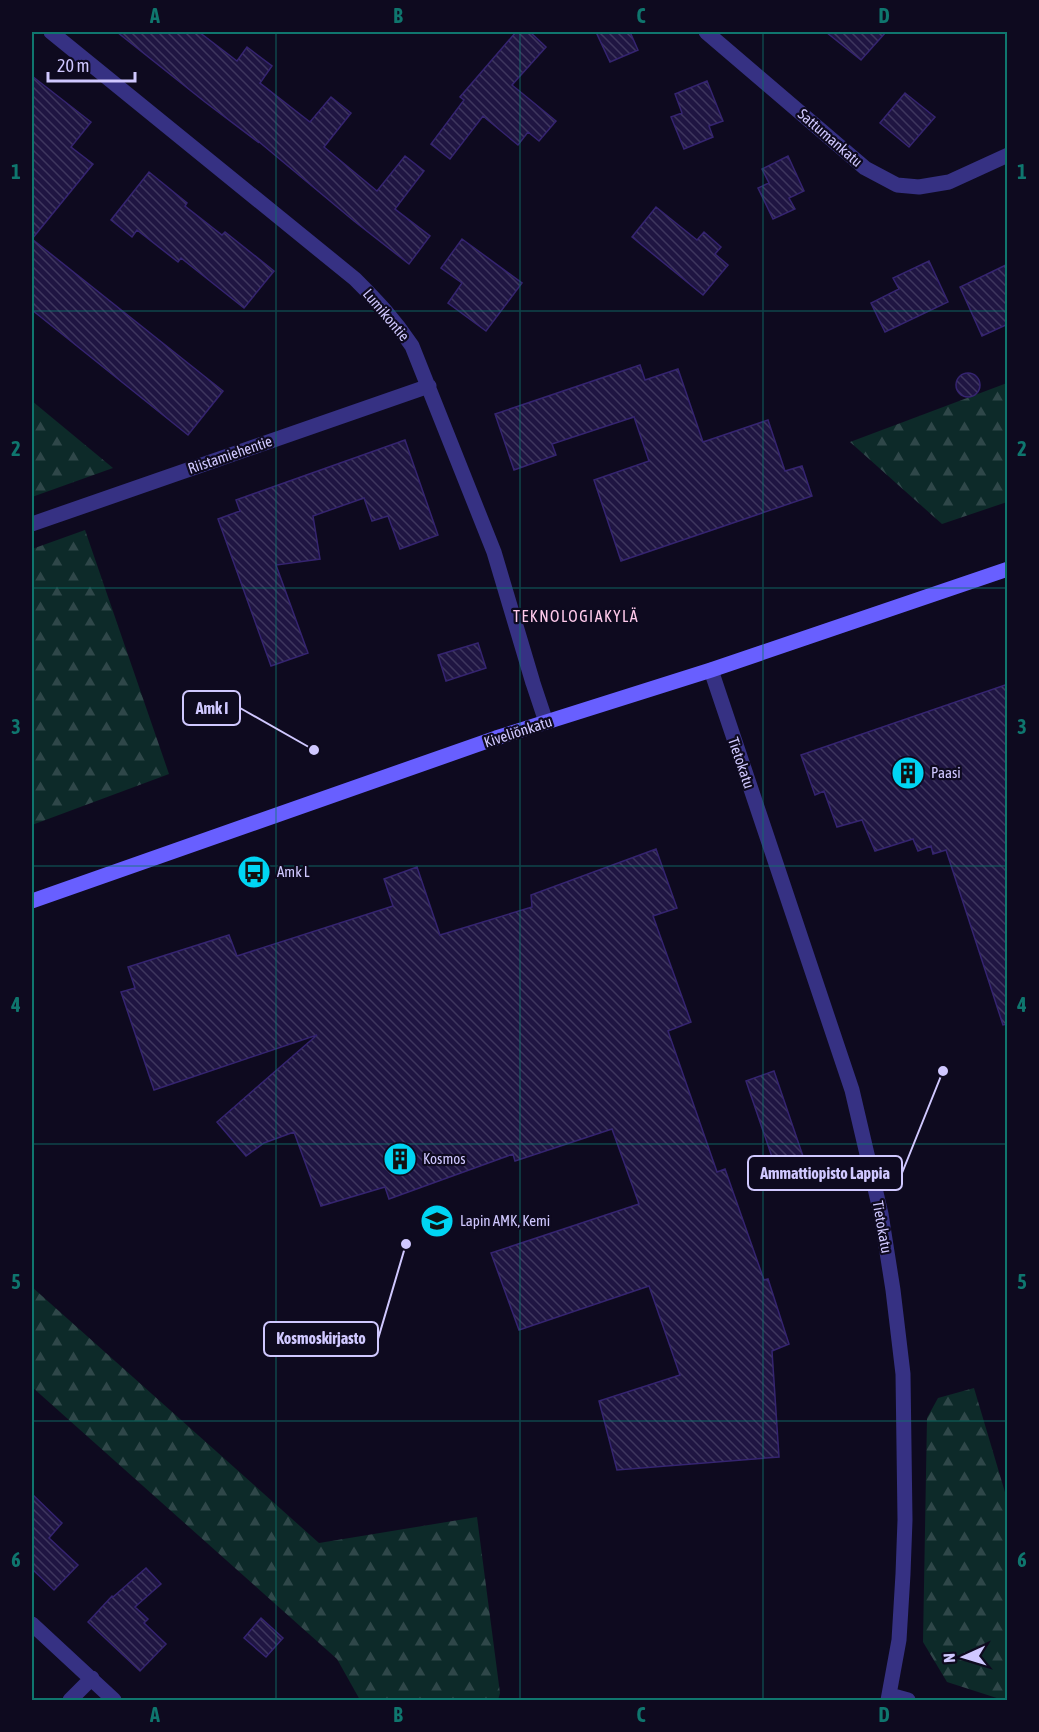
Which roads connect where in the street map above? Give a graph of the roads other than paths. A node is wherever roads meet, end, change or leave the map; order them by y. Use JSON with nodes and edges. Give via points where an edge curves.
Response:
{"nodes":[{"id":1,"x":51,"y":32,"type":"edge"},
{"id":2,"x":706,"y":32,"type":"edge"},
{"id":3,"x":1008,"y":155,"type":"edge"},
{"id":4,"x":429,"y":386,"type":"junction"},
{"id":5,"x":32,"y":524,"type":"edge"},
{"id":6,"x":1008,"y":569,"type":"edge"},
{"id":7,"x":711,"y":670,"type":"junction"},
{"id":8,"x":546,"y":722,"type":"junction"},
{"id":9,"x":32,"y":901,"type":"edge"},
{"id":10,"x":32,"y":1624,"type":"edge"},
{"id":11,"x":92,"y":1678,"type":"junction"},
{"id":12,"x":889,"y":1698,"type":"edge"},
{"id":13,"x":70,"y":1701,"type":"edge"},
{"id":14,"x":114,"y":1701,"type":"edge"},
{"id":15,"x":908,"y":1701,"type":"edge"}],
"edges":[{"from":1,"to":4,"type":"street","name":"Lumikontie","via":[[355,279],[399,326]]},
{"from":2,"to":3,"type":"street","name":"Sattumankatu","via":[[865,168],[897,185],[919,188],[949,182]]},
{"from":4,"to":5,"type":"street","name":"Riistamiehentie"},
{"from":4,"to":8,"type":"street","name":"Lumikontie","via":[[495,552]]},
{"from":6,"to":7,"type":"main road","name":"Kiveliönkatu"},
{"from":7,"to":8,"type":"main road","name":"Kiveliönkatu"},
{"from":7,"to":12,"type":"street","name":"Tietokatu","via":[[852,1090],[881,1214],[903,1374],[903,1574]]},
{"from":8,"to":9,"type":"main road","name":"Kiveliönkatu"},
{"from":10,"to":11,"type":"street"},
{"from":11,"to":13,"type":"street"},
{"from":11,"to":14,"type":"street"},
{"from":12,"to":15,"type":"street"}]}
